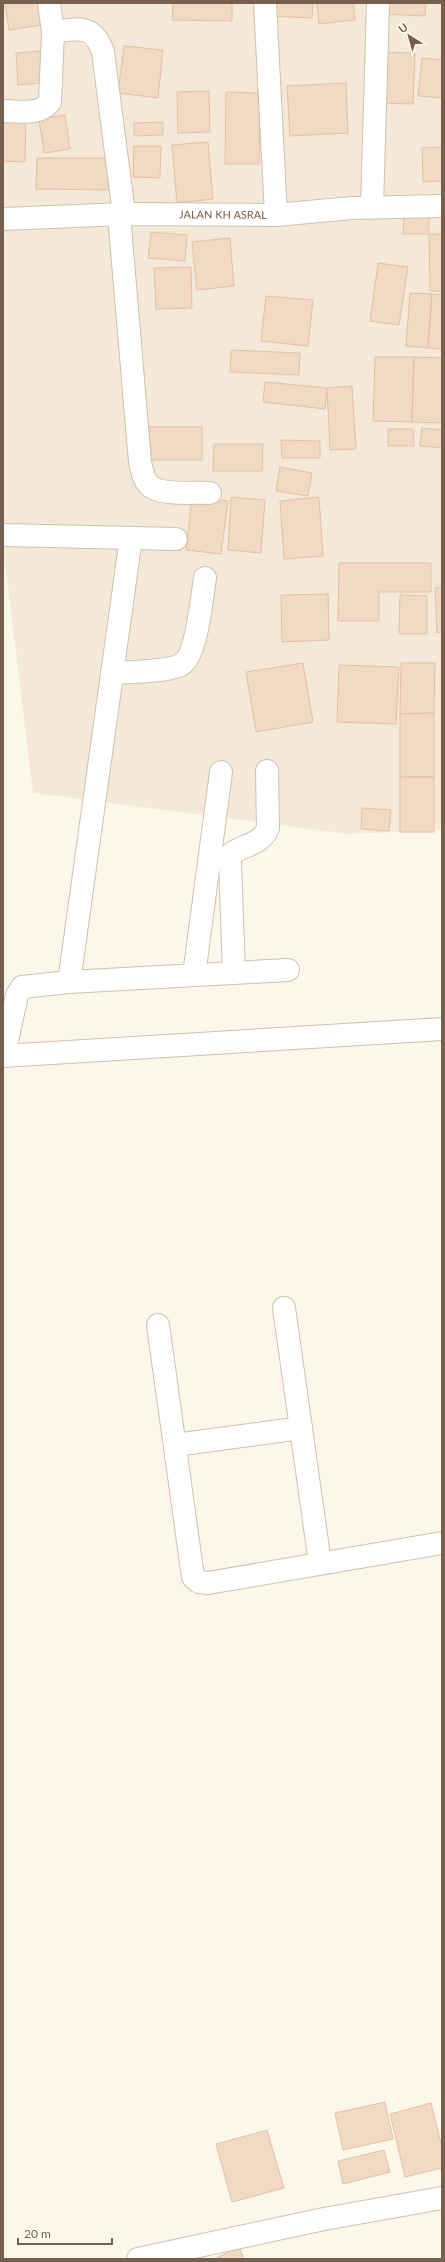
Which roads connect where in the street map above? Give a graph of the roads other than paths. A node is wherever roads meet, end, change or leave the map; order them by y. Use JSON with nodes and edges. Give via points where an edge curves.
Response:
{"nodes":[{"id":1,"x":49,"y":3,"type":"edge"},
{"id":2,"x":265,"y":3,"type":"edge"},
{"id":3,"x":378,"y":3,"type":"edge"},
{"id":4,"x":53,"y":32,"type":"junction"},
{"id":5,"x":3,"y":111,"type":"edge"},
{"id":6,"x":442,"y":206,"type":"edge"},
{"id":7,"x":372,"y":207,"type":"junction"},
{"id":8,"x":121,"y":214,"type":"junction"},
{"id":9,"x":276,"y":215,"type":"junction"},
{"id":10,"x":3,"y":219,"type":"edge"},
{"id":11,"x":210,"y":493,"type":"dead end"},
{"id":12,"x":3,"y":535,"type":"edge"},
{"id":13,"x":130,"y":538,"type":"junction"},
{"id":14,"x":176,"y":539,"type":"dead end"},
{"id":15,"x":205,"y":578,"type":"dead end"},
{"id":16,"x":112,"y":673,"type":"junction"},
{"id":17,"x":267,"y":771,"type":"dead end"},
{"id":18,"x":221,"y":772,"type":"dead end"},
{"id":19,"x":265,"y":835,"type":"junction"},
{"id":20,"x":212,"y":836,"type":"junction"},
{"id":21,"x":288,"y":970,"type":"dead end"},
{"id":22,"x":234,"y":973,"type":"junction"},
{"id":23,"x":194,"y":975,"type":"junction"},
{"id":24,"x":69,"y":982,"type":"junction"},
{"id":25,"x":442,"y":1029,"type":"edge"},
{"id":26,"x":4,"y":1056,"type":"edge"},
{"id":27,"x":284,"y":1308,"type":"dead end"},
{"id":28,"x":158,"y":1325,"type":"dead end"},
{"id":29,"x":301,"y":1428,"type":"junction"},
{"id":30,"x":174,"y":1444,"type":"junction"},
{"id":31,"x":442,"y":1543,"type":"edge"},
{"id":32,"x":320,"y":1563,"type":"junction"},
{"id":33,"x":442,"y":2198,"type":"edge"},
{"id":34,"x":138,"y":2259,"type":"edge"}],
"edges":[{"from":1,"to":4,"type":"street"},
{"from":2,"to":9,"type":"street"},
{"from":3,"to":7,"type":"street"},
{"from":4,"to":5,"type":"street","via":[[50,102],[39,111]]},
{"from":4,"to":8,"type":"street","via":[[83,29],[93,33],[99,40],[103,52]]},
{"from":6,"to":7,"type":"street","name":"JALAN KH ASRAL"},
{"from":7,"to":9,"type":"street","name":"JALAN KH ASRAL"},
{"from":8,"to":9,"type":"street","name":"JALAN KH ASRAL"},
{"from":8,"to":10,"type":"street","name":"JALAN KH ASRAL"},
{"from":8,"to":11,"type":"street","via":[[143,476],[149,486],[160,491]]},
{"from":12,"to":13,"type":"street"},
{"from":13,"to":14,"type":"street"},
{"from":13,"to":16,"type":"street"},
{"from":15,"to":16,"type":"street","via":[[191,653],[183,664],[172,668]]},
{"from":16,"to":24,"type":"street"},
{"from":17,"to":19,"type":"street","via":[[268,828]]},
{"from":18,"to":20,"type":"street"},
{"from":19,"to":20,"type":"street"},
{"from":19,"to":22,"type":"street","via":[[260,842],[240,848],[232,854],[230,862]]},
{"from":20,"to":23,"type":"street"},
{"from":21,"to":22,"type":"street"},
{"from":22,"to":23,"type":"street"},
{"from":23,"to":24,"type":"street"},
{"from":24,"to":26,"type":"street","via":[[22,987],[17,995]]},
{"from":25,"to":26,"type":"street"},
{"from":27,"to":29,"type":"street"},
{"from":28,"to":30,"type":"street"},
{"from":29,"to":30,"type":"street"},
{"from":29,"to":32,"type":"street"},
{"from":30,"to":32,"type":"street","via":[[193,1577],[199,1582]]},
{"from":31,"to":32,"type":"street"},
{"from":33,"to":34,"type":"street","via":[[324,2219]]}]}
